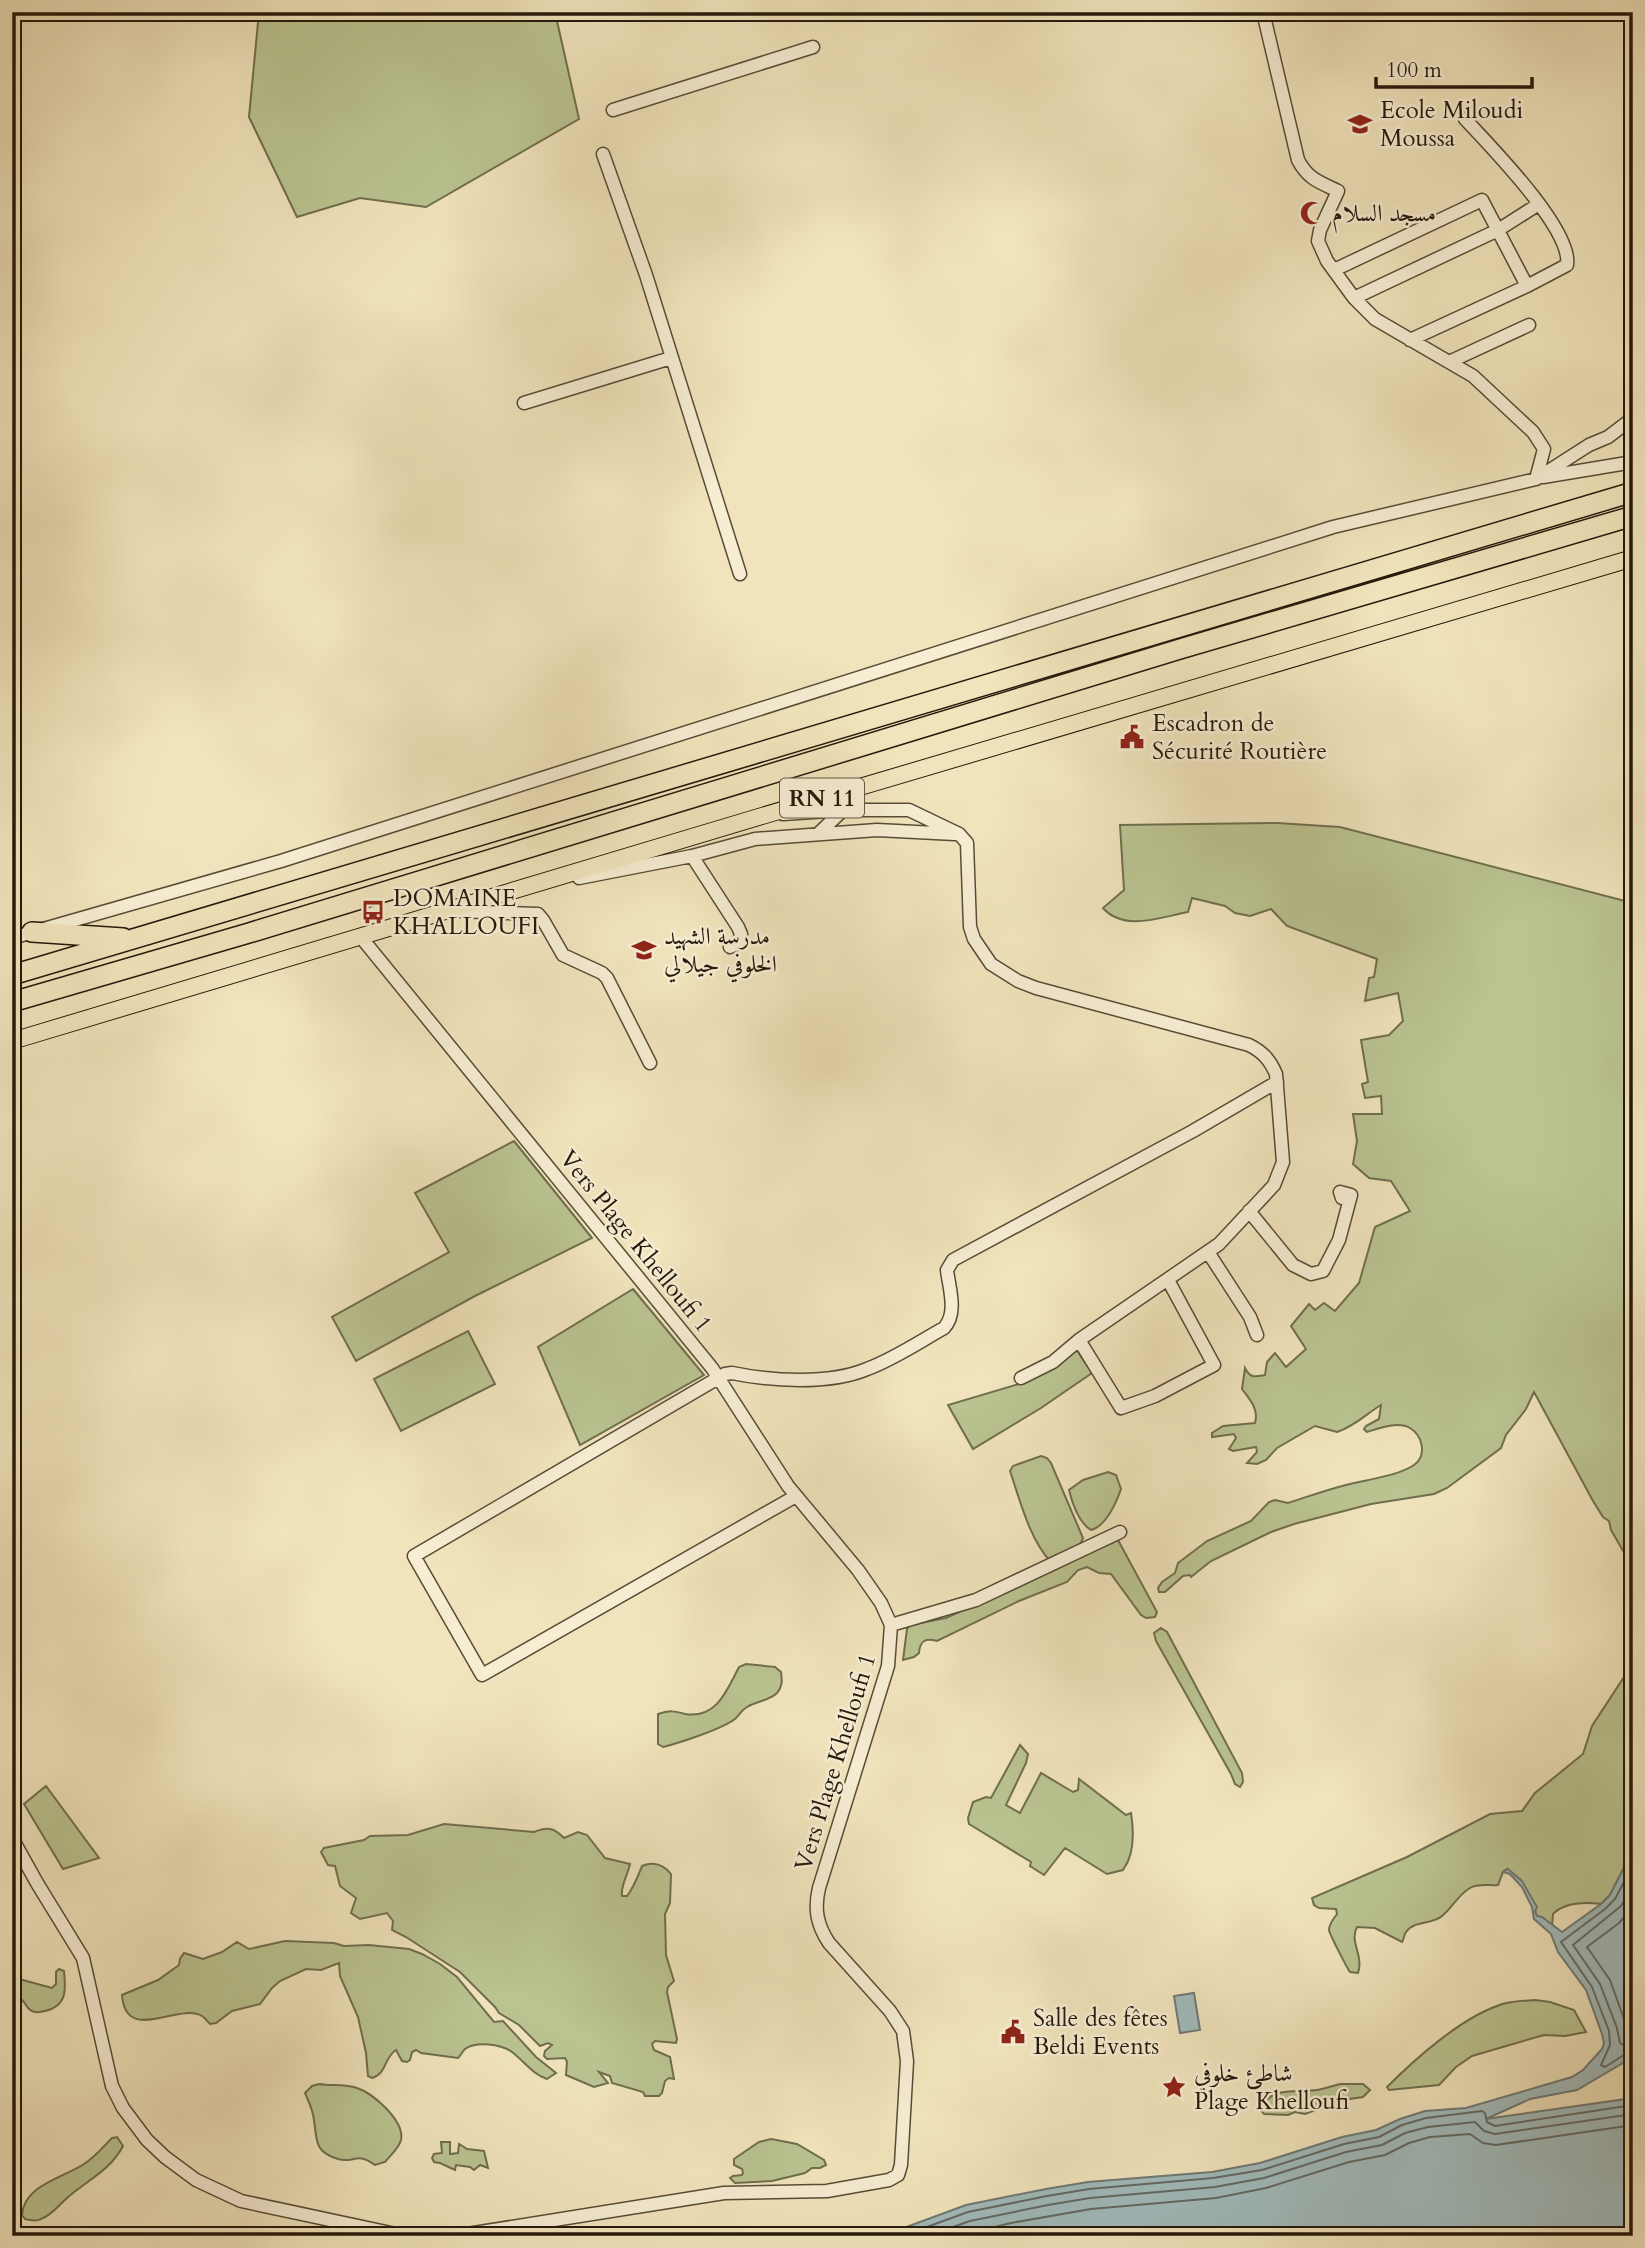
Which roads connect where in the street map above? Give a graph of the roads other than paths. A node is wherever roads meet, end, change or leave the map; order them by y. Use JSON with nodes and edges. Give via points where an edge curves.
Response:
{"nodes":[{"id":1,"x":1263,"y":12,"type":"edge"},
{"id":2,"x":813,"y":47,"type":"dead end"},
{"id":3,"x":613,"y":110,"type":"dead end"},
{"id":4,"x":1465,"y":119,"type":"dead end"},
{"id":5,"x":603,"y":154,"type":"dead end"},
{"id":6,"x":1539,"y":204,"type":"junction"},
{"id":7,"x":1499,"y":230,"type":"junction"},
{"id":8,"x":1334,"y":270,"type":"junction"},
{"id":9,"x":1527,"y":286,"type":"junction"},
{"id":10,"x":1354,"y":298,"type":"junction"},
{"id":11,"x":1529,"y":325,"type":"dead end"},
{"id":12,"x":1410,"y":340,"type":"junction"},
{"id":13,"x":671,"y":358,"type":"junction"},
{"id":14,"x":1449,"y":362,"type":"junction"},
{"id":15,"x":524,"y":403,"type":"dead end"},
{"id":16,"x":1633,"y":418,"type":"edge"},
{"id":17,"x":1633,"y":462,"type":"edge"},
{"id":18,"x":1536,"y":479,"type":"junction"},
{"id":19,"x":1633,"y":492,"type":"edge"},
{"id":20,"x":1633,"y":516,"type":"edge"},
{"id":21,"x":1633,"y":558,"type":"edge"},
{"id":22,"x":740,"y":575,"type":"dead end"},
{"id":23,"x":843,"y":810,"type":"junction"},
{"id":24,"x":762,"y":816,"type":"junction"},
{"id":25,"x":818,"y":834,"type":"junction"},
{"id":26,"x":959,"y":834,"type":"junction"},
{"id":27,"x":692,"y":856,"type":"junction"},
{"id":28,"x":530,"y":887,"type":"junction"},
{"id":29,"x":450,"y":911,"type":"junction"},
{"id":30,"x":33,"y":932,"type":"junction"},
{"id":31,"x":360,"y":936,"type":"junction"},
{"id":32,"x":12,"y":938,"type":"edge"},
{"id":33,"x":141,"y":938,"type":"junction"},
{"id":34,"x":730,"y":947,"type":"dead end"},
{"id":35,"x":12,"y":975,"type":"edge"},
{"id":36,"x":12,"y":1002,"type":"edge"},
{"id":37,"x":12,"y":1041,"type":"edge"},
{"id":38,"x":650,"y":1063,"type":"dead end"},
{"id":39,"x":1277,"y":1082,"type":"junction"},
{"id":40,"x":1342,"y":1198,"type":"dead end"},
{"id":41,"x":1249,"y":1211,"type":"junction"},
{"id":42,"x":1208,"y":1252,"type":"junction"},
{"id":43,"x":1168,"y":1280,"type":"junction"},
{"id":44,"x":1257,"y":1335,"type":"dead end"},
{"id":45,"x":1079,"y":1340,"type":"junction"},
{"id":46,"x":719,"y":1378,"type":"junction"},
{"id":47,"x":1021,"y":1378,"type":"dead end"},
{"id":48,"x":796,"y":1496,"type":"junction"},
{"id":49,"x":1121,"y":1532,"type":"dead end"},
{"id":50,"x":891,"y":1625,"type":"junction"},
{"id":51,"x":12,"y":1838,"type":"edge"},
{"id":52,"x":405,"y":2236,"type":"edge"},
{"id":53,"x":455,"y":2236,"type":"edge"}],
"edges":[{"from":1,"to":8,"type":"street","via":[[1298,160],[1314,180],[1338,191],[1318,241]]},
{"from":2,"to":3,"type":"street"},
{"from":4,"to":6,"type":"street"},
{"from":5,"to":13,"type":"street"},
{"from":6,"to":7,"type":"street"},
{"from":6,"to":9,"type":"street","via":[[1561,240],[1567,265]]},
{"from":7,"to":8,"type":"street","via":[[1482,200]]},
{"from":7,"to":9,"type":"street"},
{"from":7,"to":10,"type":"street"},
{"from":8,"to":10,"type":"street"},
{"from":9,"to":12,"type":"street"},
{"from":10,"to":12,"type":"street","via":[[1375,319]]},
{"from":11,"to":14,"type":"street"},
{"from":12,"to":14,"type":"street"},
{"from":13,"to":15,"type":"street"},
{"from":13,"to":22,"type":"street"},
{"from":14,"to":18,"type":"street","via":[[1474,376],[1533,432],[1544,449]]},
{"from":16,"to":18,"type":"street"},
{"from":17,"to":18,"type":"street"},
{"from":18,"to":30,"type":"street","via":[[1333,527],[281,861]]},
{"from":19,"to":33,"type":"highway"},
{"from":20,"to":36,"type":"highway"},
{"from":21,"to":24,"type":"main road","number":"RN 11"},
{"from":23,"to":24,"type":"street"},
{"from":23,"to":25,"type":"street"},
{"from":23,"to":26,"type":"street","via":[[909,810]]},
{"from":24,"to":28,"type":"main road","number":"RN 11"},
{"from":25,"to":26,"type":"street","via":[[877,830]]},
{"from":25,"to":27,"type":"street","via":[[755,839]]},
{"from":26,"to":39,"type":"street","via":[[967,843],[970,927],[991,964],[1036,988],[1249,1045],[1267,1058]]},
{"from":27,"to":28,"type":"street"},
{"from":27,"to":34,"type":"street","via":[[741,934],[739,943]]},
{"from":28,"to":29,"type":"main road","number":"RN 11"},
{"from":29,"to":31,"type":"main road","number":"RN 11"},
{"from":29,"to":38,"type":"street","via":[[538,914],[563,955],[607,978]]},
{"from":30,"to":32,"type":"street"},
{"from":30,"to":33,"type":"highway"},
{"from":31,"to":37,"type":"main road","number":"RN 11"},
{"from":31,"to":46,"type":"street","name":"Vers Plage Khelloufi 1"},
{"from":33,"to":35,"type":"highway"},
{"from":39,"to":41,"type":"street","via":[[1282,1170]]},
{"from":39,"to":46,"type":"street","via":[[953,1260],[947,1270],[952,1311],[948,1323],[876,1365],[834,1377],[769,1378],[732,1373]]},
{"from":40,"to":41,"type":"street","via":[[1340,1192],[1351,1195],[1339,1240],[1323,1271],[1311,1274],[1293,1265]]},
{"from":41,"to":42,"type":"street"},
{"from":42,"to":43,"type":"street"},
{"from":42,"to":44,"type":"street"},
{"from":43,"to":45,"type":"street"},
{"from":43,"to":45,"type":"street","via":[[1214,1365],[1121,1408]]},
{"from":45,"to":47,"type":"street","via":[[1053,1362]]},
{"from":46,"to":48,"type":"street","name":"Vers Plage Khelloufi 1"},
{"from":46,"to":48,"type":"street","via":[[414,1556],[482,1675]]},
{"from":48,"to":50,"type":"street","name":"Vers Plage Khelloufi 1","via":[[872,1587]]},
{"from":49,"to":50,"type":"street","via":[[976,1600]]},
{"from":50,"to":53,"type":"street","name":"Vers Plage Khelloufi 1","via":[[885,1679],[819,1888],[817,1912],[829,1943],[903,2031],[907,2061],[898,2175],[827,2191],[724,2193]]},
{"from":51,"to":52,"type":"street","via":[[83,1958],[113,2086],[147,2140],[188,2175],[241,2201]]}]}
